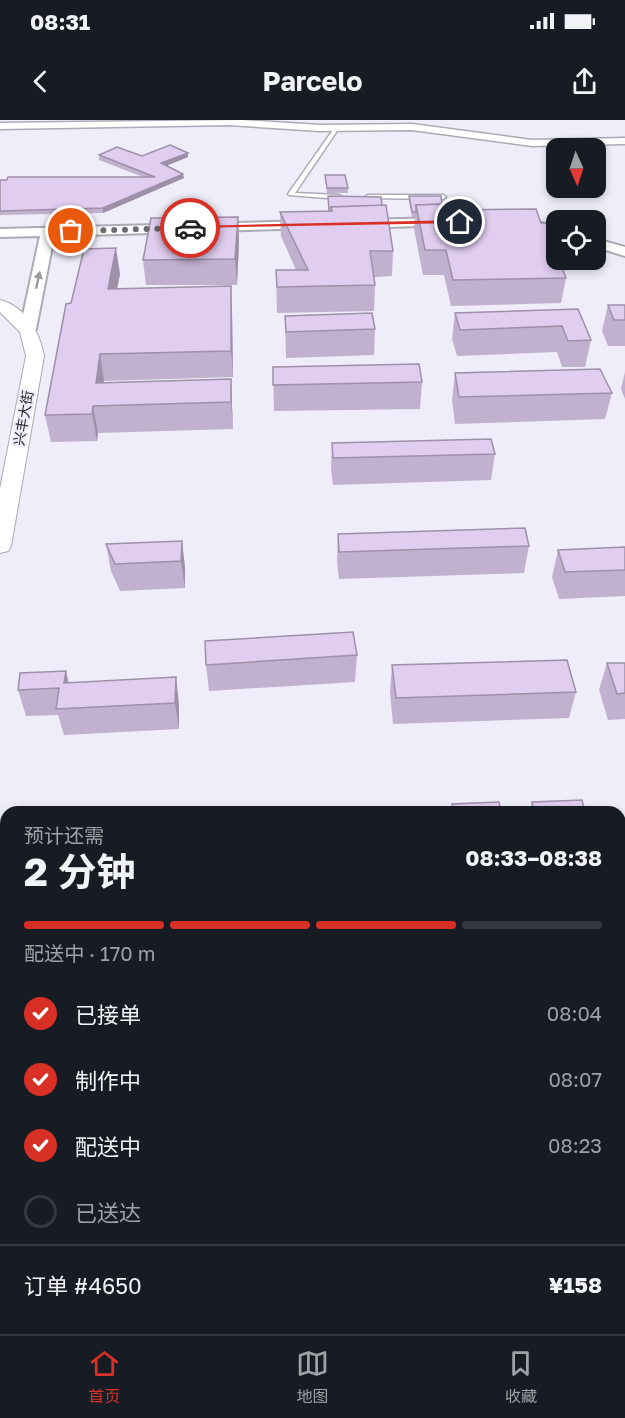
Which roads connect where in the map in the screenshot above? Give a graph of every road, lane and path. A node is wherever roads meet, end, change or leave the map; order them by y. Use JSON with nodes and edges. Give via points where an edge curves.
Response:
{"nodes":[{"id":1,"x":415,"y":123,"type":"edge"},
{"id":2,"x":0,"y":126,"type":"edge"},
{"id":3,"x":337,"y":128,"type":"junction"},
{"id":4,"x":625,"y":141,"type":"edge"},
{"id":5,"x":443,"y":196,"type":"edge"},
{"id":6,"x":343,"y":197,"type":"edge"},
{"id":7,"x":365,"y":197,"type":"edge"},
{"id":8,"x":506,"y":221,"type":"edge"},
{"id":9,"x":459,"y":222,"type":"edge"},
{"id":10,"x":546,"y":227,"type":"edge"},
{"id":11,"x":48,"y":231,"type":"junction"},
{"id":12,"x":0,"y":232,"type":"edge"},
{"id":13,"x":606,"y":246,"type":"edge"},
{"id":14,"x":625,"y":252,"type":"edge"},
{"id":15,"x":0,"y":305,"type":"edge"},
{"id":16,"x":0,"y":317,"type":"edge"},
{"id":17,"x":28,"y":329,"type":"junction"},
{"id":18,"x":0,"y":465,"type":"edge"},
{"id":19,"x":0,"y":546,"type":"edge"}],
"edges":[{"from":1,"to":3,"type":"street"},
{"from":1,"to":4,"type":"street","via":[[532,143]]},
{"from":2,"to":3,"type":"street","via":[[229,122]]},
{"from":3,"to":6,"type":"lane","via":[[291,194]]},
{"from":5,"to":7,"type":"lane"},
{"from":8,"to":10,"type":"street"},
{"from":9,"to":11,"type":"street"},
{"from":11,"to":12,"type":"street"},
{"from":17,"to":11,"type":"street","one_way":true},
{"from":13,"to":14,"type":"street"},
{"from":15,"to":17,"type":"main road","via":[[18,316]]},
{"from":16,"to":18,"type":"main road","name":"兴丰大街","via":[[20,339],[22,351]]},
{"from":17,"to":19,"type":"main road","name":"兴丰大街","via":[[35,356]]}]}
